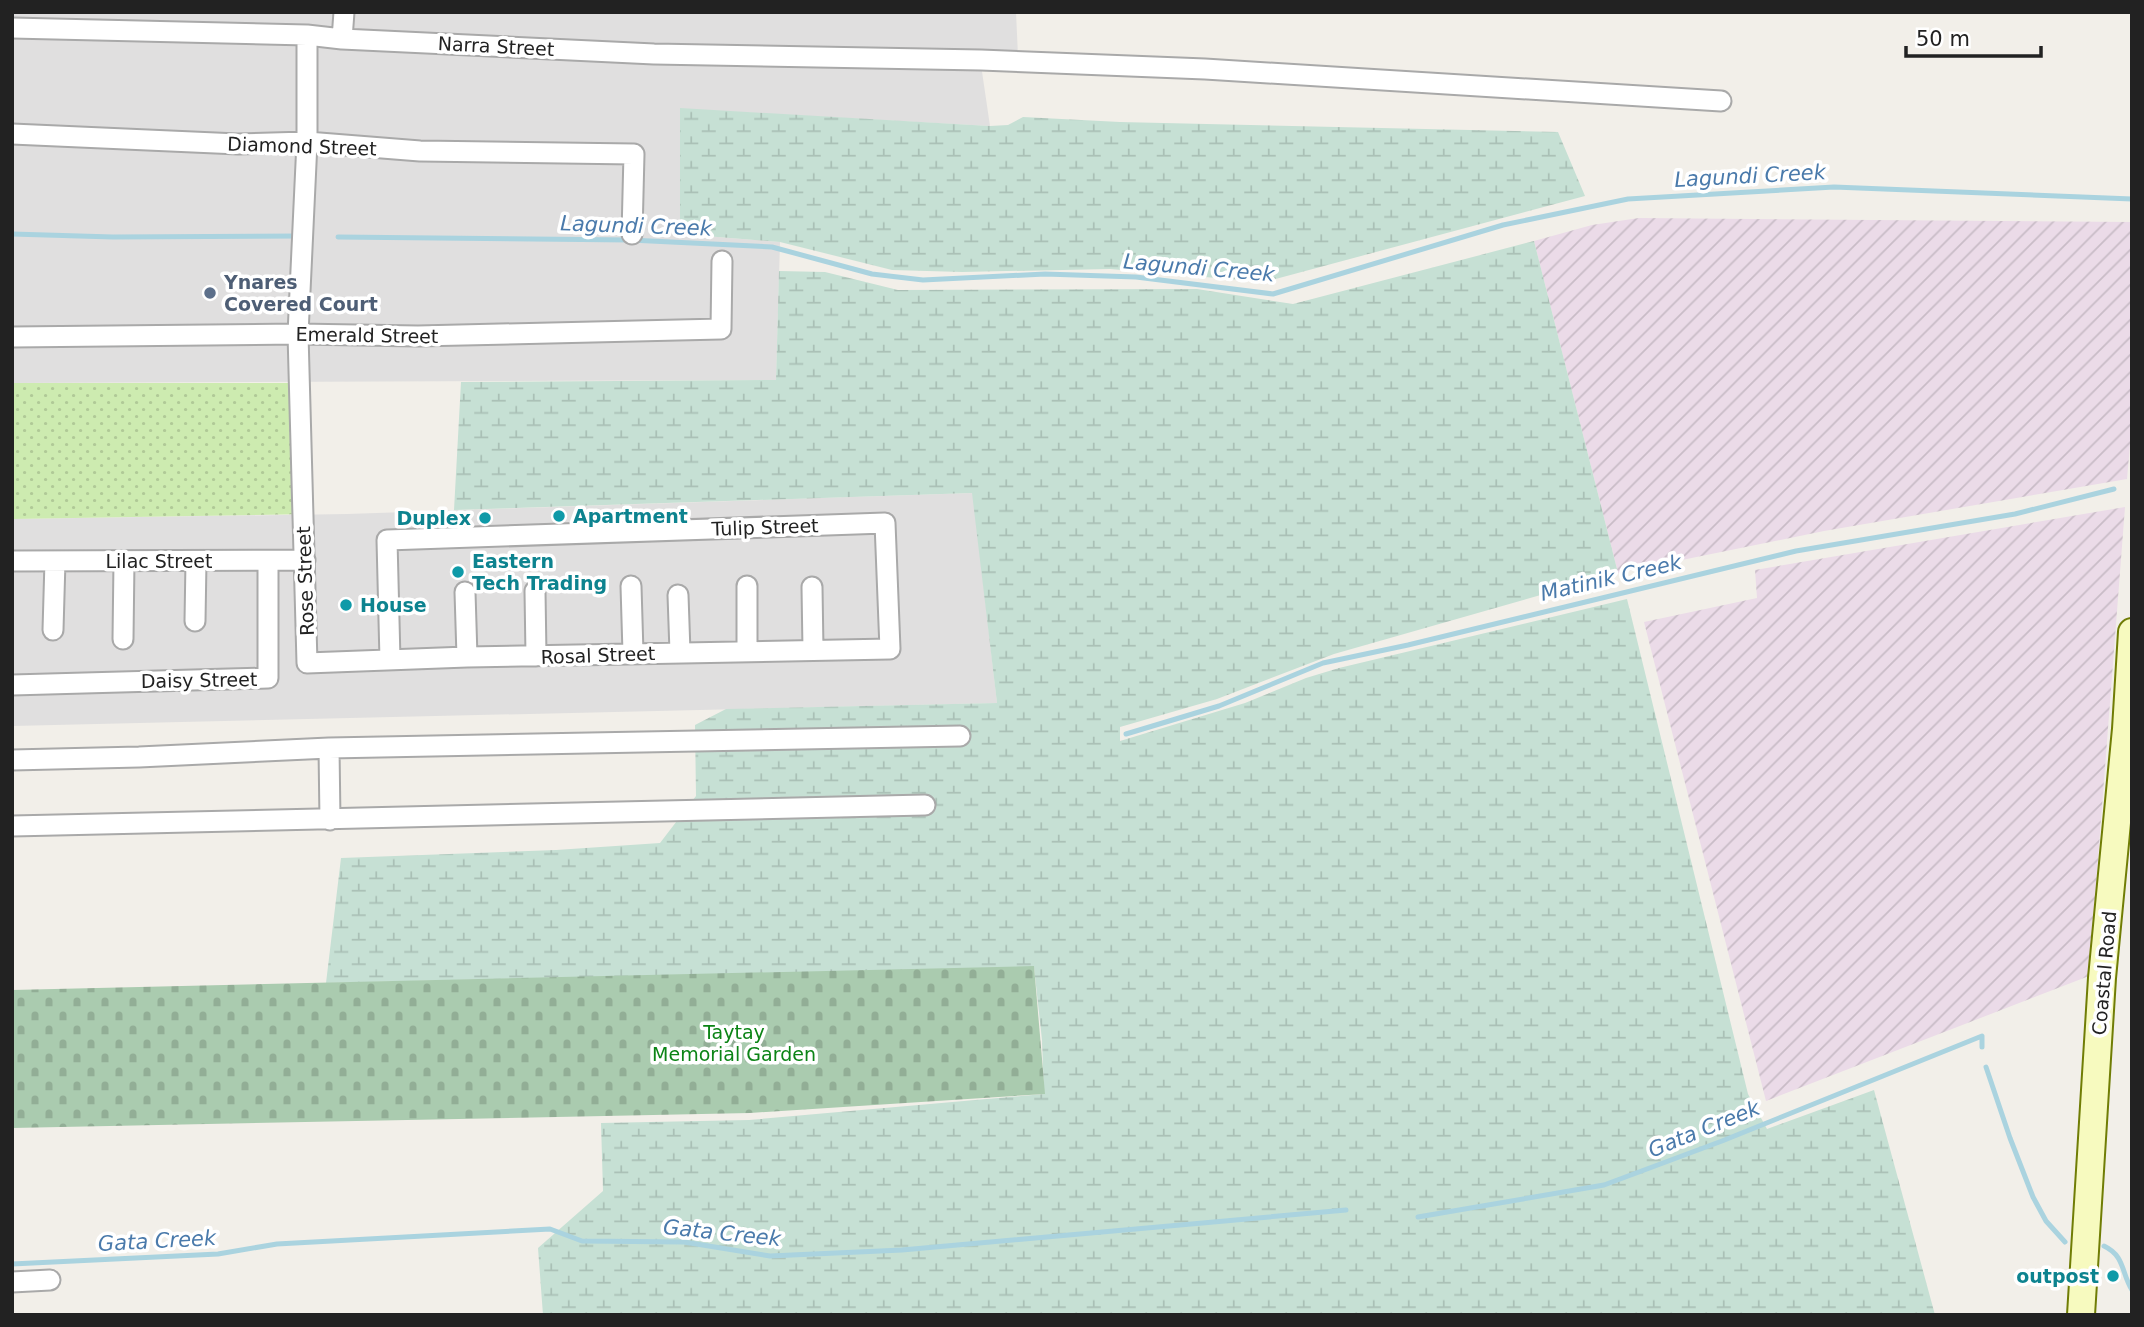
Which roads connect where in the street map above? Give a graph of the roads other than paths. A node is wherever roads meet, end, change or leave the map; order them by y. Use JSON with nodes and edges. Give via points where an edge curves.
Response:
{"nodes":[{"id":1,"x":344,"y":12,"type":"edge"},
{"id":2,"x":12,"y":28,"type":"edge"},
{"id":3,"x":307,"y":35,"type":"junction"},
{"id":4,"x":342,"y":39,"type":"junction"},
{"id":5,"x":1721,"y":101,"type":"dead end"},
{"id":6,"x":12,"y":134,"type":"edge"},
{"id":7,"x":307,"y":142,"type":"junction"},
{"id":8,"x":632,"y":234,"type":"dead end"},
{"id":9,"x":722,"y":261,"type":"dead end"},
{"id":10,"x":298,"y":334,"type":"junction"},
{"id":11,"x":12,"y":337,"type":"edge"},
{"id":12,"x":305,"y":560,"type":"junction"},
{"id":13,"x":12,"y":561,"type":"edge"},
{"id":14,"x":55,"y":561,"type":"junction"},
{"id":15,"x":124,"y":561,"type":"junction"},
{"id":16,"x":196,"y":561,"type":"junction"},
{"id":17,"x":268,"y":561,"type":"junction"},
{"id":18,"x":631,"y":586,"type":"dead end"},
{"id":19,"x":747,"y":586,"type":"dead end"},
{"id":20,"x":812,"y":587,"type":"dead end"},
{"id":21,"x":535,"y":591,"type":"dead end"},
{"id":22,"x":465,"y":592,"type":"dead end"},
{"id":23,"x":678,"y":595,"type":"dead end"},
{"id":24,"x":195,"y":621,"type":"dead end"},
{"id":25,"x":53,"y":631,"type":"dead end"},
{"id":26,"x":2132,"y":632,"type":"edge"},
{"id":27,"x":124,"y":639,"type":"dead end"},
{"id":28,"x":890,"y":649,"type":"joint"},
{"id":29,"x":813,"y":650,"type":"junction"},
{"id":30,"x":680,"y":652,"type":"junction"},
{"id":31,"x":747,"y":652,"type":"junction"},
{"id":32,"x":632,"y":653,"type":"junction"},
{"id":33,"x":536,"y":656,"type":"junction"},
{"id":34,"x":467,"y":657,"type":"junction"},
{"id":35,"x":390,"y":660,"type":"junction"},
{"id":36,"x":307,"y":663,"type":"joint"},
{"id":37,"x":12,"y":685,"type":"edge"},
{"id":38,"x":960,"y":736,"type":"dead end"},
{"id":39,"x":329,"y":748,"type":"junction"},
{"id":40,"x":12,"y":760,"type":"edge"},
{"id":41,"x":925,"y":805,"type":"dead end"},
{"id":42,"x":330,"y":820,"type":"junction"},
{"id":43,"x":12,"y":826,"type":"edge"},
{"id":44,"x":50,"y":1280,"type":"dead end"},
{"id":45,"x":12,"y":1282,"type":"edge"},
{"id":46,"x":2081,"y":1315,"type":"edge"}],
"edges":[{"from":1,"to":4,"type":"street"},
{"from":2,"to":3,"type":"street","name":"Narra Street"},
{"from":3,"to":4,"type":"street","name":"Narra Street"},
{"from":3,"to":7,"type":"street","name":"Rose Street"},
{"from":4,"to":5,"type":"street","name":"Narra Street","via":[[654,54],[1256,71]]},
{"from":6,"to":7,"type":"street","name":"Diamond Street","via":[[238,144]]},
{"from":7,"to":8,"type":"street","name":"Diamond Street","via":[[419,151],[634,154]]},
{"from":7,"to":10,"type":"street","name":"Rose Street"},
{"from":9,"to":10,"type":"street","name":"Emerald Street","via":[[721,329],[418,337]]},
{"from":10,"to":11,"type":"street","name":"Emerald Street"},
{"from":10,"to":12,"type":"street","name":"Rose Street"},
{"from":12,"to":17,"type":"street","name":"Lilac Street"},
{"from":12,"to":36,"type":"street","name":"Rose Street"},
{"from":13,"to":14,"type":"street","name":"Lilac Street"},
{"from":14,"to":15,"type":"street","name":"Lilac Street"},
{"from":14,"to":25,"type":"street"},
{"from":15,"to":16,"type":"street","name":"Lilac Street"},
{"from":15,"to":27,"type":"street"},
{"from":16,"to":17,"type":"street","name":"Lilac Street"},
{"from":16,"to":24,"type":"street"},
{"from":17,"to":37,"type":"street","name":"Daisy Street","via":[[268,678]]},
{"from":18,"to":32,"type":"street"},
{"from":19,"to":31,"type":"street"},
{"from":20,"to":29,"type":"street"},
{"from":21,"to":33,"type":"street"},
{"from":22,"to":34,"type":"street"},
{"from":23,"to":30,"type":"street"},
{"from":26,"to":46,"type":"main road","name":"Coastal Road","via":[[2102,978]]},
{"from":28,"to":29,"type":"street","name":"Rosal Street"},
{"from":28,"to":35,"type":"street","name":"Tulip Street","via":[[885,523],[387,540]]},
{"from":29,"to":31,"type":"street","name":"Rosal Street"},
{"from":30,"to":31,"type":"street","name":"Rosal Street"},
{"from":30,"to":32,"type":"street","name":"Rosal Street"},
{"from":32,"to":33,"type":"street","name":"Rosal Street"},
{"from":33,"to":34,"type":"street","name":"Rosal Street"},
{"from":34,"to":35,"type":"street","name":"Rosal Street"},
{"from":35,"to":36,"type":"street","name":"Rosal Street"},
{"from":38,"to":39,"type":"street"},
{"from":39,"to":40,"type":"street"},
{"from":39,"to":42,"type":"street"},
{"from":41,"to":42,"type":"street"},
{"from":42,"to":43,"type":"street"},
{"from":44,"to":45,"type":"street"}]}
